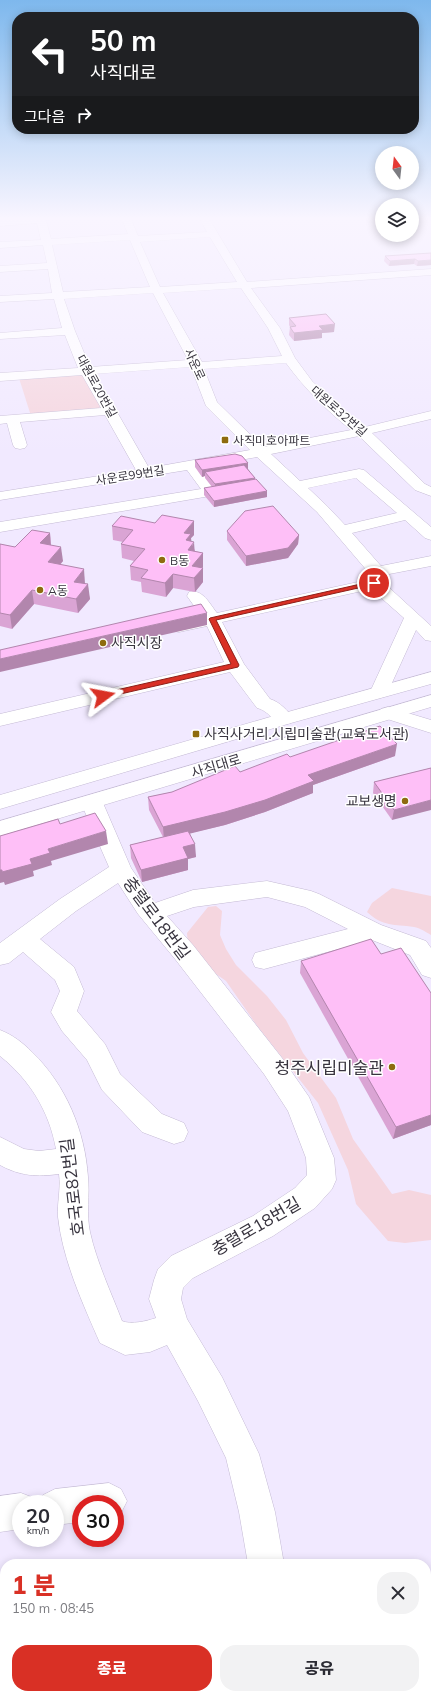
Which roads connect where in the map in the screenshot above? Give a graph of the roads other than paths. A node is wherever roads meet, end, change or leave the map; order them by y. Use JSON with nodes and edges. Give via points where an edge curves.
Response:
{"nodes":[{"id":1,"x":55,"y":296,"type":"edge"},
{"id":2,"x":58,"y":296,"type":"edge"},
{"id":3,"x":159,"y":296,"type":"edge"},
{"id":4,"x":252,"y":296,"type":"edge"},
{"id":5,"x":0,"y":302,"type":"edge"},
{"id":6,"x":69,"y":331,"type":"junction"},
{"id":7,"x":0,"y":336,"type":"edge"},
{"id":8,"x":288,"y":359,"type":"junction"},
{"id":9,"x":197,"y":364,"type":"junction"},
{"id":10,"x":86,"y":371,"type":"junction"},
{"id":11,"x":0,"y":377,"type":"edge"},
{"id":12,"x":111,"y":411,"type":"junction"},
{"id":13,"x":431,"y":415,"type":"edge"},
{"id":14,"x":6,"y":420,"type":"edge"},
{"id":15,"x":363,"y":432,"type":"junction"},
{"id":16,"x":20,"y":445,"type":"dead end"},
{"id":17,"x":261,"y":453,"type":"junction"},
{"id":18,"x":191,"y":465,"type":"junction"},
{"id":19,"x":145,"y":473,"type":"junction"},
{"id":20,"x":298,"y":486,"type":"junction"},
{"id":21,"x":427,"y":487,"type":"edge"},
{"id":22,"x":0,"y":496,"type":"edge"},
{"id":23,"x":408,"y":516,"type":"junction"},
{"id":24,"x":0,"y":527,"type":"edge"},
{"id":25,"x":341,"y":531,"type":"junction"},
{"id":26,"x":431,"y":535,"type":"edge"},
{"id":27,"x":431,"y":561,"type":"edge"},
{"id":28,"x":375,"y":577,"type":"junction"},
{"id":29,"x":195,"y":596,"type":"edge"},
{"id":30,"x":414,"y":617,"type":"junction"},
{"id":31,"x":212,"y":619,"type":"junction"},
{"id":32,"x":431,"y":621,"type":"edge"},
{"id":33,"x":167,"y":629,"type":"edge"},
{"id":34,"x":431,"y":636,"type":"edge"},
{"id":35,"x":235,"y":665,"type":"junction"},
{"id":36,"x":431,"y":678,"type":"edge"},
{"id":37,"x":379,"y":692,"type":"junction"},
{"id":38,"x":431,"y":701,"type":"edge"},
{"id":39,"x":388,"y":714,"type":"junction"},
{"id":40,"x":284,"y":719,"type":"junction"},
{"id":41,"x":0,"y":720,"type":"edge"},
{"id":42,"x":431,"y":727,"type":"edge"},
{"id":43,"x":0,"y":802,"type":"edge"},
{"id":44,"x":92,"y":803,"type":"junction"},
{"id":45,"x":0,"y":829,"type":"edge"},
{"id":46,"x":121,"y":870,"type":"junction"},
{"id":47,"x":150,"y":913,"type":"junction"},
{"id":48,"x":373,"y":931,"type":"junction"},
{"id":49,"x":23,"y":938,"type":"junction"},
{"id":50,"x":0,"y":956,"type":"edge"},
{"id":51,"x":264,"y":960,"type":"dead end"},
{"id":52,"x":431,"y":968,"type":"edge"},
{"id":53,"x":0,"y":1041,"type":"edge"},
{"id":54,"x":174,"y":1132,"type":"dead end"},
{"id":55,"x":0,"y":1150,"type":"edge"},
{"id":56,"x":71,"y":1160,"type":"junction"},
{"id":57,"x":174,"y":1326,"type":"junction"},
{"id":58,"x":12,"y":1512,"type":"edge"},
{"id":59,"x":0,"y":1514,"type":"edge"},
{"id":60,"x":265,"y":1559,"type":"edge"}],
"edges":[{"from":1,"to":5,"type":"street"},
{"from":2,"to":6,"type":"street","name":"대원로20번길"},
{"from":3,"to":9,"type":"street","name":"사운로"},
{"from":4,"to":8,"type":"street","name":"대원로32번길","via":[[274,328]]},
{"from":6,"to":7,"type":"street"},
{"from":6,"to":10,"type":"street","name":"대원로20번길"},
{"from":8,"to":9,"type":"street"},
{"from":8,"to":15,"type":"street","name":"대원로32번길","via":[[313,390]]},
{"from":9,"to":10,"type":"street"},
{"from":9,"to":17,"type":"street","name":"사운로","via":[[211,403]]},
{"from":10,"to":11,"type":"street"},
{"from":10,"to":12,"type":"street","name":"대원로20번길"},
{"from":12,"to":14,"type":"street"},
{"from":12,"to":19,"type":"street","name":"대원로20번길"},
{"from":13,"to":15,"type":"street","name":"사운로99번길"},
{"from":14,"to":16,"type":"street"},
{"from":15,"to":17,"type":"street","name":"사운로99번길"},
{"from":15,"to":21,"type":"street","name":"대원로32번길"},
{"from":17,"to":18,"type":"street","name":"사운로99번길"},
{"from":17,"to":20,"type":"street","name":"사운로"},
{"from":18,"to":19,"type":"street","name":"사운로99번길"},
{"from":18,"to":24,"type":"street","via":[[211,492]]},
{"from":19,"to":22,"type":"street","name":"사운로99번길"},
{"from":20,"to":23,"type":"street","via":[[359,473]]},
{"from":20,"to":25,"type":"street","name":"사운로"},
{"from":23,"to":25,"type":"street"},
{"from":23,"to":26,"type":"street"},
{"from":25,"to":28,"type":"street","name":"사운로"},
{"from":27,"to":28,"type":"street"},
{"from":28,"to":30,"type":"street","name":"사운로"},
{"from":28,"to":31,"type":"street"},
{"from":29,"to":31,"type":"street"},
{"from":30,"to":32,"type":"street"},
{"from":30,"to":34,"type":"street","name":"사운로"},
{"from":30,"to":37,"type":"street"},
{"from":31,"to":33,"type":"street"},
{"from":31,"to":35,"type":"street"},
{"from":35,"to":40,"type":"street","via":[[264,704],[270,705]]},
{"from":35,"to":41,"type":"street"},
{"from":36,"to":37,"type":"street","name":"사직대로"},
{"from":37,"to":40,"type":"street","name":"사직대로"},
{"from":38,"to":39,"type":"street","name":"사직대로"},
{"from":39,"to":42,"type":"street"},
{"from":39,"to":44,"type":"street","name":"사직대로"},
{"from":40,"to":43,"type":"street","name":"사직대로"},
{"from":44,"to":45,"type":"street","name":"사직대로"},
{"from":44,"to":46,"type":"street","name":"충렬로18번길"},
{"from":46,"to":47,"type":"street","name":"충렬로18번길"},
{"from":46,"to":49,"type":"street"},
{"from":47,"to":48,"type":"street","via":[[193,899],[267,889],[311,900]]},
{"from":47,"to":57,"type":"street","name":"충렬로18번길","via":[[184,952],[273,1066],[299,1105],[320,1158],[322,1180],[305,1198],[263,1226],[182,1267],[170,1280],[166,1299]]},
{"from":48,"to":51,"type":"street"},
{"from":48,"to":52,"type":"street","via":[[418,948]]},
{"from":49,"to":50,"type":"street"},
{"from":49,"to":54,"type":"street","via":[[65,974],[72,991],[64,1012],[71,1024],[96,1052],[111,1082],[152,1123]]},
{"from":53,"to":56,"type":"street","name":"호국로82번길","via":[[18,1054],[55,1100],[67,1133]]},
{"from":55,"to":56,"type":"street","via":[[18,1161],[39,1164]]},
{"from":56,"to":57,"type":"street","name":"호국로82번길","via":[[74,1177],[73,1216],[79,1246],[111,1332],[125,1339],[150,1336]]},
{"from":57,"to":60,"type":"street","name":"충렬로18번길","via":[[210,1389],[242,1454],[257,1512]]},
{"from":58,"to":59,"type":"street"}]}
